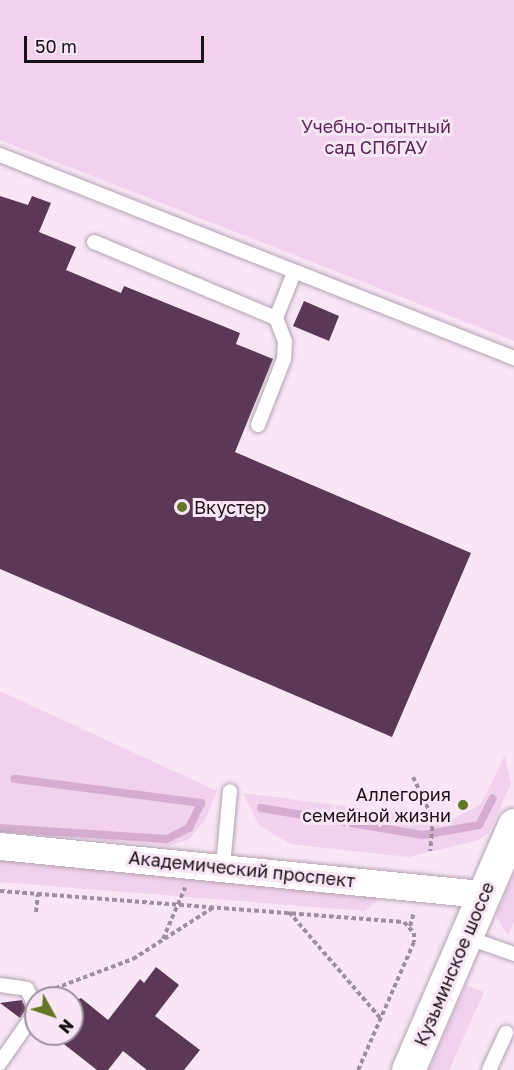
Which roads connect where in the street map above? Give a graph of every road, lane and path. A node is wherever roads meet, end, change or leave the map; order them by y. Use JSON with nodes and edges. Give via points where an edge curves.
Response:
{"nodes":[{"id":1,"x":0,"y":155,"type":"edge"},
{"id":2,"x":94,"y":243,"type":"dead end"},
{"id":3,"x":294,"y":273,"type":"junction"},
{"id":4,"x":276,"y":318,"type":"junction"},
{"id":5,"x":514,"y":358,"type":"edge"},
{"id":6,"x":258,"y":425,"type":"dead end"},
{"id":7,"x":413,"y":777,"type":"dead end"},
{"id":8,"x":230,"y":791,"type":"dead end"},
{"id":9,"x":514,"y":825,"type":"edge"},
{"id":10,"x":0,"y":846,"type":"edge"},
{"id":11,"x":430,"y":851,"type":"dead end"},
{"id":12,"x":223,"y":866,"type":"junction"},
{"id":13,"x":0,"y":891,"type":"edge"},
{"id":14,"x":38,"y":894,"type":"junction"},
{"id":15,"x":484,"y":894,"type":"junction"},
{"id":16,"x":215,"y":907,"type":"junction"},
{"id":17,"x":415,"y":909,"type":"dead end"},
{"id":18,"x":36,"y":912,"type":"dead end"},
{"id":19,"x":288,"y":912,"type":"junction"},
{"id":20,"x":410,"y":926,"type":"junction"},
{"id":21,"x":466,"y":937,"type":"junction"},
{"id":22,"x":514,"y":954,"type":"edge"},
{"id":23,"x":0,"y":985,"type":"edge"},
{"id":24,"x":75,"y":986,"type":"edge"},
{"id":25,"x":24,"y":993,"type":"edge"},
{"id":26,"x":381,"y":1019,"type":"junction"},
{"id":27,"x":24,"y":1023,"type":"edge"},
{"id":28,"x":506,"y":1034,"type":"dead end"},
{"id":29,"x":0,"y":1061,"type":"edge"},
{"id":30,"x":358,"y":1070,"type":"edge"},
{"id":31,"x":408,"y":1070,"type":"edge"},
{"id":32,"x":489,"y":1070,"type":"edge"}],
"edges":[{"from":1,"to":3,"type":"lane"},
{"from":2,"to":4,"type":"lane"},
{"from":3,"to":4,"type":"lane"},
{"from":3,"to":5,"type":"lane"},
{"from":4,"to":6,"type":"lane","via":[[285,341],[284,359]]},
{"from":7,"to":11,"type":"path","via":[[433,819]]},
{"from":8,"to":12,"type":"lane"},
{"from":9,"to":15,"type":"main road","name":"Кузьминское шоссе"},
{"from":10,"to":12,"type":"street","name":"Академический проспект"},
{"from":12,"to":15,"type":"street","name":"Академический проспект"},
{"from":13,"to":14,"type":"path"},
{"from":14,"to":16,"type":"path"},
{"from":14,"to":18,"type":"path"},
{"from":15,"to":21,"type":"main road","name":"Кузьминское шоссе"},
{"from":16,"to":19,"type":"path"},
{"from":16,"to":24,"type":"path","via":[[133,959]]},
{"from":17,"to":20,"type":"path"},
{"from":19,"to":20,"type":"path","via":[[398,920]]},
{"from":19,"to":26,"type":"path"},
{"from":20,"to":26,"type":"path","via":[[414,942]]},
{"from":21,"to":22,"type":"lane"},
{"from":21,"to":31,"type":"main road","name":"Кузьминское шоссе"},
{"from":23,"to":25,"type":"lane","via":[[15,984]]},
{"from":26,"to":30,"type":"path"},
{"from":27,"to":29,"type":"lane"},
{"from":28,"to":32,"type":"lane"}]}
